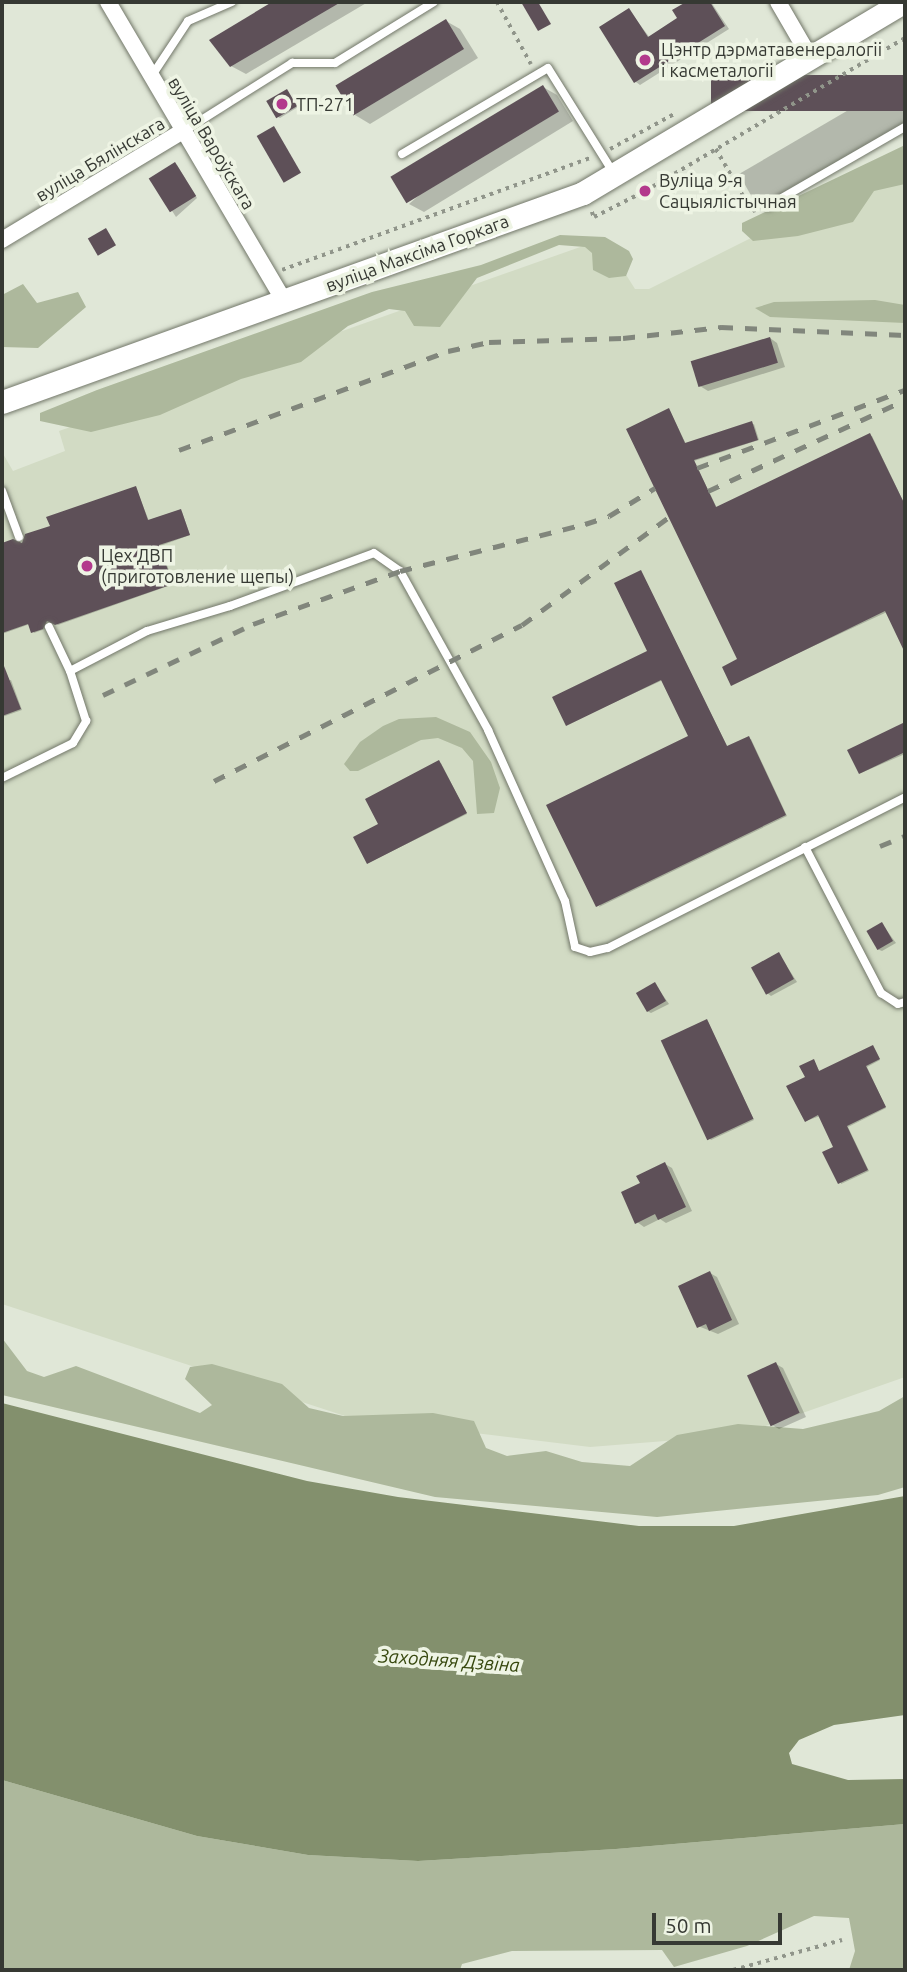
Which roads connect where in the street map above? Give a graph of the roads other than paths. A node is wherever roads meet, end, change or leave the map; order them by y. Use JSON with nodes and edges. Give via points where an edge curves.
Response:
{"nodes":[{"id":1,"x":108,"y":2,"type":"edge"},
{"id":2,"x":232,"y":2,"type":"edge"},
{"id":3,"x":434,"y":2,"type":"edge"},
{"id":4,"x":778,"y":2,"type":"edge"},
{"id":5,"x":904,"y":2,"type":"edge"},
{"id":6,"x":905,"y":9,"type":"edge"},
{"id":7,"x":811,"y":58,"type":"junction"},
{"id":8,"x":151,"y":77,"type":"junction"},
{"id":9,"x":905,"y":127,"type":"edge"},
{"id":10,"x":181,"y":132,"type":"junction"},
{"id":11,"x":402,"y":154,"type":"dead end"},
{"id":12,"x":615,"y":174,"type":"junction"},
{"id":13,"x":768,"y":206,"type":"road end"},
{"id":14,"x":2,"y":240,"type":"edge"},
{"id":15,"x":285,"y":302,"type":"junction"},
{"id":16,"x":2,"y":402,"type":"edge"},
{"id":17,"x":2,"y":491,"type":"edge"},
{"id":18,"x":4,"y":505,"type":"edge"},
{"id":19,"x":19,"y":537,"type":"dead end"},
{"id":20,"x":48,"y":627,"type":"dead end"},
{"id":21,"x":70,"y":671,"type":"junction"},
{"id":22,"x":2,"y":778,"type":"edge"},
{"id":23,"x":905,"y":797,"type":"edge"},
{"id":24,"x":805,"y":847,"type":"junction"},
{"id":25,"x":905,"y":1002,"type":"edge"}],
"edges":[{"from":1,"to":8,"type":"street","name":"вуліца Вароўскага"},
{"from":2,"to":8,"type":"lane","via":[[188,21]]},
{"from":3,"to":10,"type":"lane","via":[[335,63],[292,63]]},
{"from":4,"to":7,"type":"street"},
{"from":5,"to":7,"type":"main road","name":"вуліца Максіма Горкага"},
{"from":6,"to":7,"type":"main road","name":"вуліца Максіма Горкага"},
{"from":7,"to":12,"type":"main road","name":"вуліца Максіма Горкага"},
{"from":8,"to":10,"type":"street","name":"вуліца Вароўскага"},
{"from":9,"to":13,"type":"lane"},
{"from":10,"to":14,"type":"street","name":"вуліца Бялінскага"},
{"from":10,"to":15,"type":"street","name":"вуліца Вароўскага"},
{"from":11,"to":12,"type":"lane","via":[[548,68]]},
{"from":12,"to":15,"type":"main road","name":"вуліца Максіма Горкага","via":[[583,193]]},
{"from":15,"to":16,"type":"main road","name":"вуліца Максіма Горкага"},
{"from":17,"to":18,"type":"lane"},
{"from":18,"to":19,"type":"lane"},
{"from":20,"to":21,"type":"lane"},
{"from":21,"to":22,"type":"lane","via":[[86,721],[73,743]]},
{"from":21,"to":24,"type":"lane","via":[[147,631],[374,553],[400,571],[488,730],[565,901],[575,947],[590,952],[608,948]]},
{"from":23,"to":24,"type":"lane"},
{"from":24,"to":25,"type":"lane","via":[[881,993],[898,1004]]}]}
